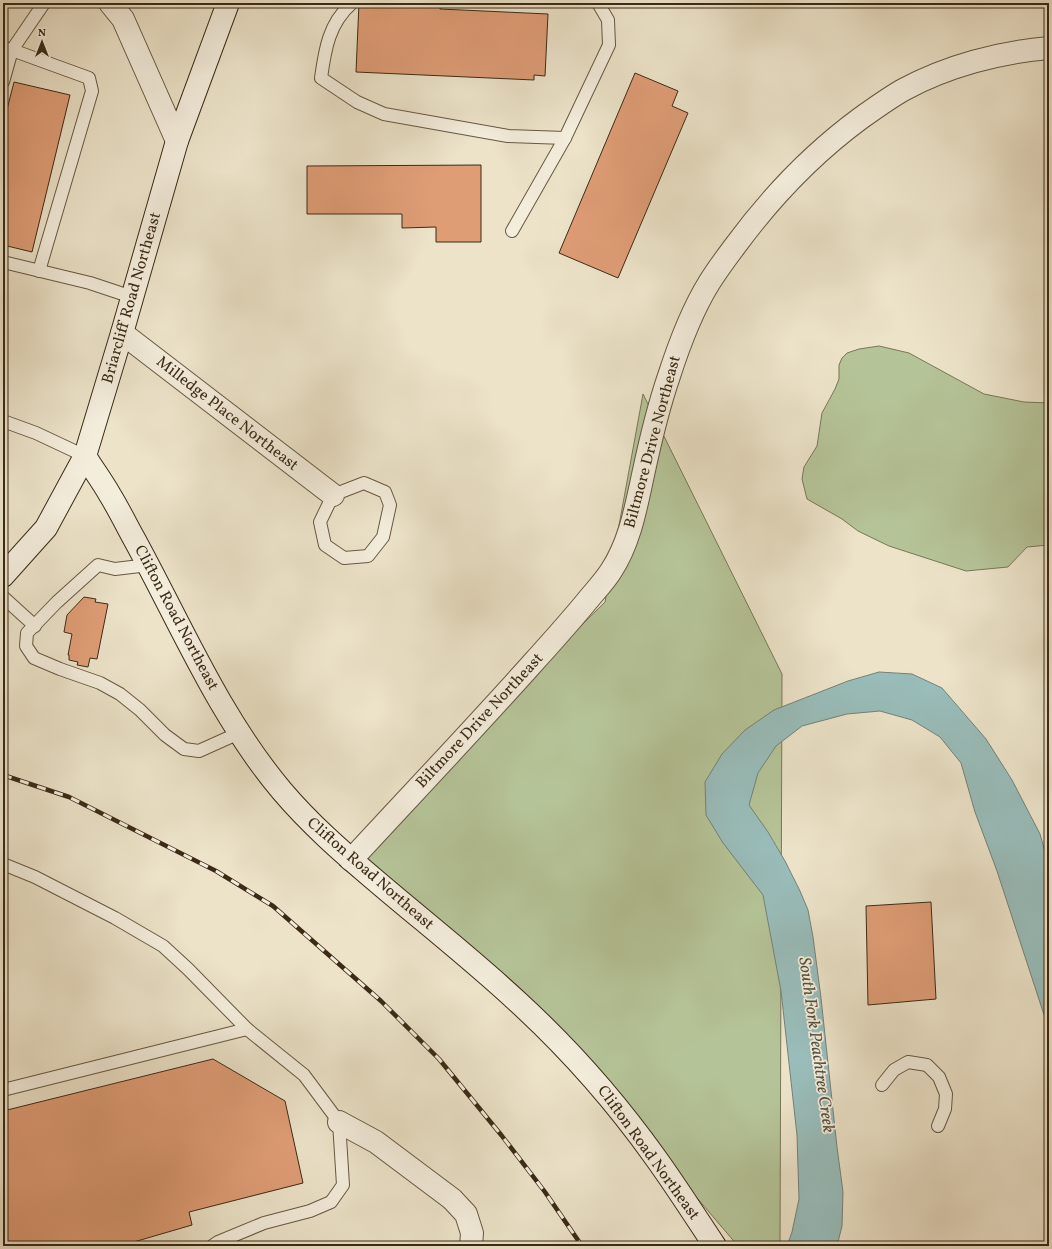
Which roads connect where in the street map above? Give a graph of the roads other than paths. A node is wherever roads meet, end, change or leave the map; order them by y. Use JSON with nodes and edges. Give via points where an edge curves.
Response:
{"nodes":[{"id":1,"x":44,"y":3,"type":"edge"},
{"id":2,"x":110,"y":3,"type":"edge"},
{"id":3,"x":228,"y":3,"type":"edge"},
{"id":4,"x":352,"y":3,"type":"edge"},
{"id":5,"x":598,"y":3,"type":"edge"},
{"id":6,"x":1049,"y":48,"type":"edge"},
{"id":7,"x":8,"y":49,"type":"edge"},
{"id":8,"x":3,"y":82,"type":"edge"},
{"id":9,"x":565,"y":138,"type":"junction"},
{"id":10,"x":177,"y":141,"type":"junction"},
{"id":11,"x":512,"y":231,"type":"dead end"},
{"id":12,"x":3,"y":262,"type":"edge"},
{"id":13,"x":39,"y":271,"type":"junction"},
{"id":14,"x":132,"y":298,"type":"junction"},
{"id":15,"x":122,"y":333,"type":"junction"},
{"id":16,"x":3,"y":421,"type":"edge"},
{"id":17,"x":85,"y":456,"type":"junction"},
{"id":18,"x":333,"y":495,"type":"junction"},
{"id":19,"x":148,"y":565,"type":"junction"},
{"id":20,"x":3,"y":576,"type":"edge"},
{"id":21,"x":3,"y":597,"type":"edge"},
{"id":22,"x":35,"y":626,"type":"junction"},
{"id":23,"x":239,"y":732,"type":"junction"},
{"id":24,"x":351,"y":860,"type":"junction"},
{"id":25,"x":3,"y":864,"type":"edge"},
{"id":26,"x":248,"y":1029,"type":"junction"},
{"id":27,"x":882,"y":1085,"type":"dead end"},
{"id":28,"x":3,"y":1090,"type":"edge"},
{"id":29,"x":339,"y":1122,"type":"junction"},
{"id":30,"x":938,"y":1126,"type":"dead end"},
{"id":31,"x":212,"y":1246,"type":"edge"},
{"id":32,"x":471,"y":1246,"type":"edge"},
{"id":33,"x":715,"y":1246,"type":"edge"}],
"edges":[{"from":1,"to":7,"type":"lane"},
{"from":2,"to":10,"type":"street","via":[[122,19]]},
{"from":3,"to":10,"type":"street","name":"Briarcliff Road Northeast"},
{"from":4,"to":9,"type":"lane","via":[[332,28],[324,51],[321,78],[357,102],[384,114],[445,126],[508,136]]},
{"from":5,"to":9,"type":"lane","via":[[608,20],[609,45]]},
{"from":6,"to":24,"type":"street","name":"Biltmore Drive Northeast","via":[[967,64],[902,91],[874,109],[802,167],[752,223],[708,284],[676,354],[657,415],[630,529],[621,555],[612,570],[566,627]]},
{"from":7,"to":8,"type":"lane"},
{"from":7,"to":13,"type":"lane","via":[[89,78],[92,91]]},
{"from":9,"to":11,"type":"lane"},
{"from":10,"to":14,"type":"street","name":"Briarcliff Road Northeast"},
{"from":12,"to":13,"type":"lane"},
{"from":13,"to":14,"type":"lane","via":[[90,283]]},
{"from":14,"to":15,"type":"street","name":"Briarcliff Road Northeast"},
{"from":15,"to":17,"type":"street","name":"Briarcliff Road Northeast"},
{"from":15,"to":18,"type":"street","name":"Milledge Place Northeast"},
{"from":16,"to":17,"type":"lane"},
{"from":17,"to":19,"type":"street","name":"Clifton Road Northeast","via":[[111,495]]},
{"from":17,"to":20,"type":"street","name":"Briarcliff Road Northeast","via":[[46,528]]},
{"from":18,"to":18,"type":"lane","via":[[320,522],[325,545],[344,558],[368,556],[383,537],[390,505],[385,492],[364,483]]},
{"from":19,"to":22,"type":"lane","via":[[115,569],[98,565]]},
{"from":19,"to":23,"type":"street","name":"Clifton Road Northeast","via":[[201,667]]},
{"from":21,"to":22,"type":"lane"},
{"from":22,"to":23,"type":"lane","via":[[27,634],[26,646],[34,658],[100,683],[120,694],[184,749],[199,751]]},
{"from":23,"to":24,"type":"street","name":"Clifton Road Northeast","via":[[284,794]]},
{"from":24,"to":33,"type":"street","name":"Clifton Road Northeast","via":[[496,982],[566,1049],[632,1126]]},
{"from":25,"to":26,"type":"lane","via":[[42,880],[163,946]]},
{"from":26,"to":28,"type":"lane"},
{"from":26,"to":29,"type":"lane","via":[[304,1075]]},
{"from":27,"to":30,"type":"lane","via":[[894,1070],[908,1062],[927,1065],[939,1077],[946,1094],[945,1109]]},
{"from":29,"to":31,"type":"lane","via":[[343,1185],[331,1202],[264,1223]]},
{"from":29,"to":32,"type":"street","via":[[376,1142],[452,1199],[466,1214],[472,1233]]}]}
